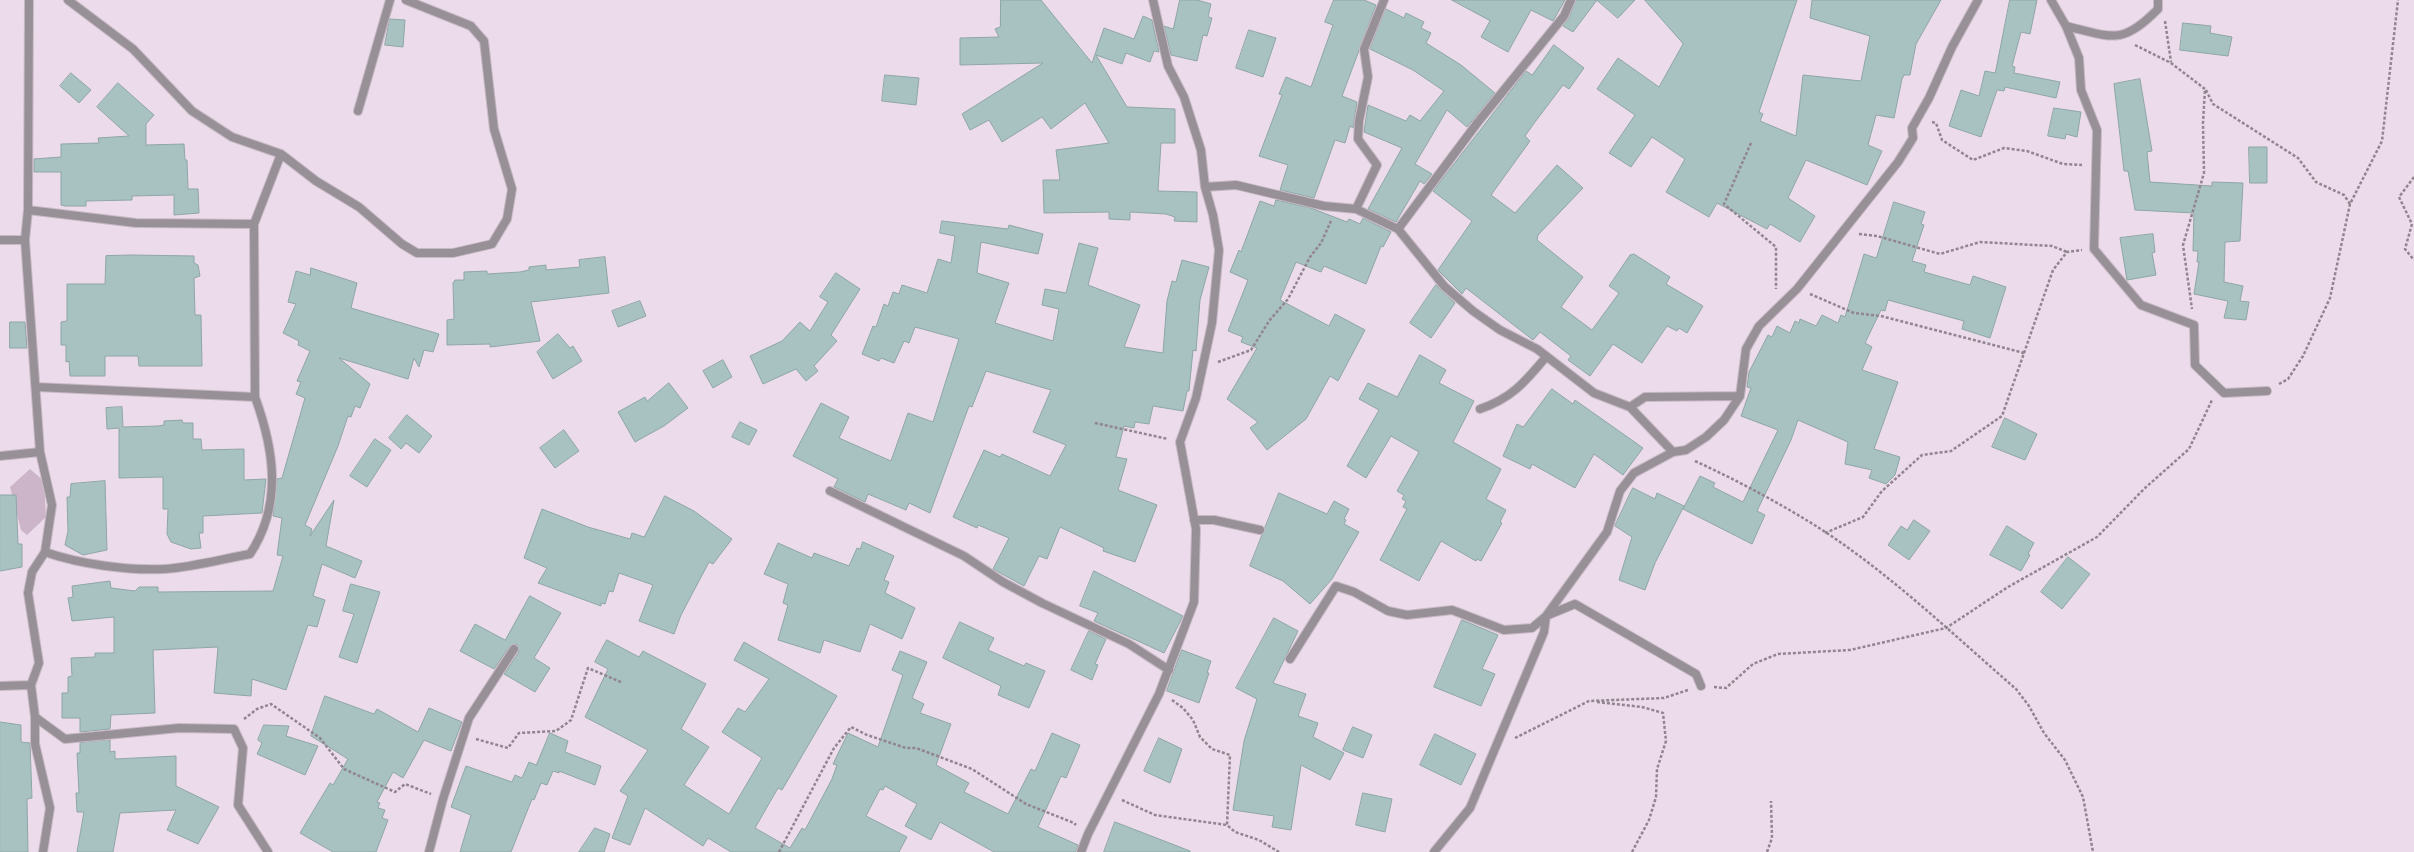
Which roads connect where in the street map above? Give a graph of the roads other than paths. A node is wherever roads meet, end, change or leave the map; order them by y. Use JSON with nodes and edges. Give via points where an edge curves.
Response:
{"nodes":[{"id":1,"x":29,"y":0,"type":"edge"},
{"id":2,"x":68,"y":0,"type":"edge"},
{"id":3,"x":390,"y":0,"type":"edge"},
{"id":4,"x":406,"y":0,"type":"edge"},
{"id":5,"x":1153,"y":0,"type":"edge"},
{"id":6,"x":1384,"y":0,"type":"edge"},
{"id":7,"x":1571,"y":0,"type":"edge"},
{"id":8,"x":1978,"y":0,"type":"edge"},
{"id":9,"x":2051,"y":0,"type":"edge"},
{"id":10,"x":2158,"y":0,"type":"edge"},
{"id":11,"x":2066,"y":26,"type":"junction"},
{"id":12,"x":358,"y":111,"type":"dead end"},
{"id":13,"x":281,"y":154,"type":"junction"},
{"id":14,"x":1205,"y":187,"type":"junction"},
{"id":15,"x":1356,"y":208,"type":"junction"},
{"id":16,"x":28,"y":210,"type":"junction"},
{"id":17,"x":254,"y":224,"type":"junction"},
{"id":18,"x":1398,"y":229,"type":"junction"},
{"id":19,"x":0,"y":240,"type":"edge"},
{"id":20,"x":25,"y":240,"type":"junction"},
{"id":21,"x":1546,"y":357,"type":"junction"},
{"id":22,"x":36,"y":387,"type":"junction"},
{"id":23,"x":2267,"y":391,"type":"road end"},
{"id":24,"x":1740,"y":396,"type":"junction"},
{"id":25,"x":254,"y":397,"type":"junction"},
{"id":26,"x":1630,"y":407,"type":"junction"},
{"id":27,"x":1480,"y":409,"type":"dead end"},
{"id":28,"x":40,"y":452,"type":"junction"},
{"id":29,"x":1673,"y":452,"type":"junction"},
{"id":30,"x":0,"y":456,"type":"edge"},
{"id":31,"x":830,"y":491,"type":"dead end"},
{"id":32,"x":1194,"y":520,"type":"junction"},
{"id":33,"x":1260,"y":530,"type":"dead end"},
{"id":34,"x":45,"y":552,"type":"junction"},
{"id":35,"x":1546,"y":616,"type":"junction"},
{"id":36,"x":514,"y":649,"type":"dead end"},
{"id":37,"x":1290,"y":659,"type":"dead end"},
{"id":38,"x":1169,"y":670,"type":"junction"},
{"id":39,"x":31,"y":685,"type":"junction"},
{"id":40,"x":0,"y":686,"type":"edge"},
{"id":41,"x":1701,"y":686,"type":"road end"},
{"id":42,"x":35,"y":717,"type":"junction"},
{"id":43,"x":43,"y":852,"type":"edge"},
{"id":44,"x":268,"y":852,"type":"edge"},
{"id":45,"x":429,"y":852,"type":"edge"},
{"id":46,"x":1081,"y":852,"type":"edge"},
{"id":47,"x":1434,"y":852,"type":"edge"}],
"edges":[{"from":1,"to":16,"type":"street"},
{"from":2,"to":13,"type":"street","via":[[133,49],[192,111],[232,137]]},
{"from":3,"to":12,"type":"street"},
{"from":4,"to":13,"type":"street","via":[[471,26],[484,41],[494,129],[512,190],[507,219],[492,244],[453,253],[418,253],[402,244],[360,207],[316,181]]},
{"from":5,"to":14,"type":"street","via":[[1168,66],[1184,97],[1201,150]]},
{"from":6,"to":15,"type":"street","via":[[1364,49],[1368,77],[1358,139],[1377,165]]},
{"from":7,"to":18,"type":"street","via":[[1564,16],[1478,122]]},
{"from":8,"to":24,"type":"street","via":[[1912,128],[1913,138],[1898,162],[1797,289],[1759,326],[1746,349]]},
{"from":9,"to":11,"type":"street"},
{"from":10,"to":11,"type":"street","via":[[2158,9],[2140,27],[2114,38]]},
{"from":11,"to":23,"type":"street","via":[[2079,58],[2081,90],[2097,130],[2094,249],[2141,305],[2194,325],[2194,365],[2224,393]]},
{"from":13,"to":17,"type":"street"},
{"from":14,"to":15,"type":"street","via":[[1236,185],[1324,206]]},
{"from":14,"to":32,"type":"street","via":[[1219,250],[1212,323],[1196,398],[1180,442]]},
{"from":15,"to":18,"type":"street"},
{"from":16,"to":17,"type":"street","via":[[136,223]]},
{"from":16,"to":20,"type":"street"},
{"from":17,"to":25,"type":"street"},
{"from":18,"to":21,"type":"street","via":[[1444,286],[1473,311]]},
{"from":19,"to":20,"type":"street"},
{"from":20,"to":22,"type":"street"},
{"from":21,"to":26,"type":"street","via":[[1594,393]]},
{"from":21,"to":27,"type":"street","via":[[1519,388],[1500,402]]},
{"from":22,"to":25,"type":"street"},
{"from":22,"to":28,"type":"street"},
{"from":24,"to":26,"type":"street","via":[[1645,397]]},
{"from":24,"to":29,"type":"street","via":[[1724,420],[1706,437],[1686,450]]},
{"from":25,"to":34,"type":"street","via":[[264,421],[272,455],[270,510],[250,554],[166,569],[71,562]]},
{"from":26,"to":29,"type":"street"},
{"from":28,"to":30,"type":"street"},
{"from":28,"to":34,"type":"street","via":[[52,505]]},
{"from":29,"to":35,"type":"street","via":[[1634,473],[1620,491],[1607,532]]},
{"from":31,"to":38,"type":"street","via":[[964,556],[1042,604],[1129,644]]},
{"from":32,"to":33,"type":"street","via":[[1214,520]]},
{"from":32,"to":38,"type":"street","via":[[1194,602]]},
{"from":34,"to":39,"type":"street","via":[[32,572],[28,592],[39,663]]},
{"from":35,"to":37,"type":"street","via":[[1532,628],[1504,630],[1452,610],[1407,615],[1388,611],[1354,592],[1336,586]]},
{"from":35,"to":41,"type":"street","via":[[1575,604],[1696,674]]},
{"from":35,"to":47,"type":"street","via":[[1544,632],[1470,808]]},
{"from":36,"to":45,"type":"street","via":[[469,718]]},
{"from":38,"to":46,"type":"street"},
{"from":39,"to":40,"type":"street"},
{"from":39,"to":42,"type":"street"},
{"from":42,"to":43,"type":"street","via":[[35,744],[50,808]]},
{"from":42,"to":44,"type":"street","via":[[65,739],[179,728],[234,729],[243,748],[238,805]]}]}
